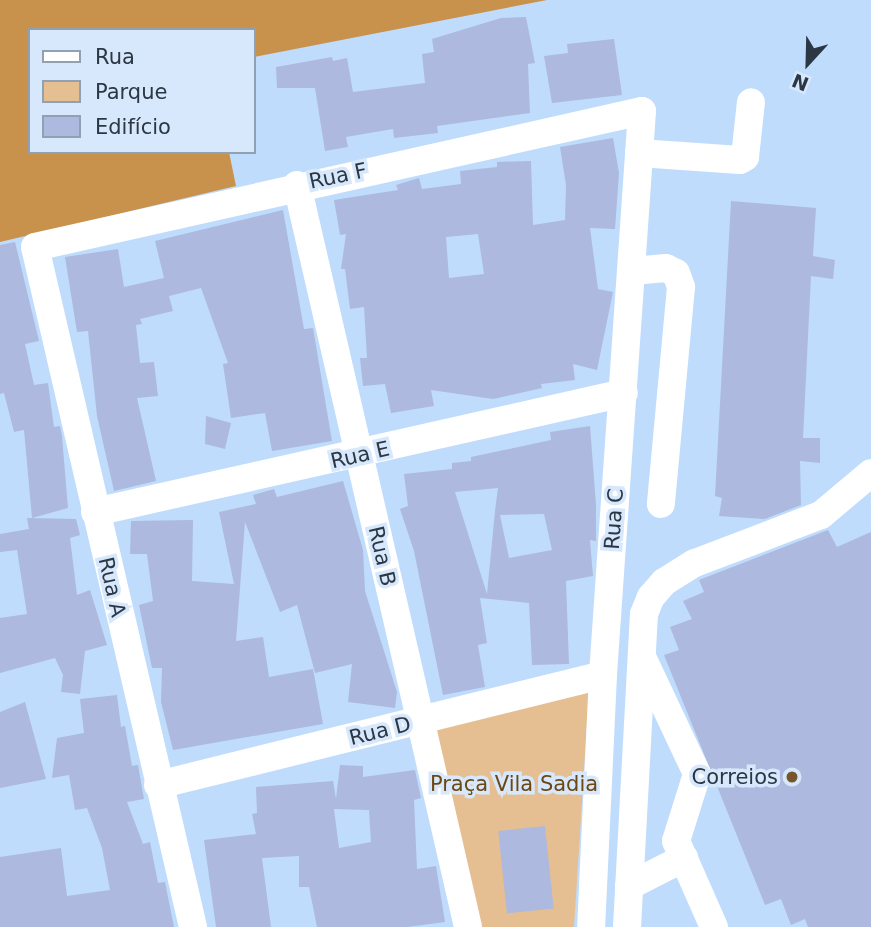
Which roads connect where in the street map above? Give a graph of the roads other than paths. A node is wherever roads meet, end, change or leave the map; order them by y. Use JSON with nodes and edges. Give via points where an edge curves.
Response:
{"nodes":[{"id":1,"x":751,"y":102,"type":"dead end"},
{"id":2,"x":642,"y":111,"type":"joint"},
{"id":3,"x":639,"y":153,"type":"junction"},
{"id":4,"x":297,"y":184,"type":"junction"},
{"id":5,"x":35,"y":247,"type":"joint"},
{"id":6,"x":632,"y":271,"type":"junction"},
{"id":7,"x":624,"y":393,"type":"junction"},
{"id":8,"x":360,"y":455,"type":"junction"},
{"id":9,"x":871,"y":474,"type":"edge"},
{"id":10,"x":661,"y":504,"type":"dead end"},
{"id":11,"x":94,"y":512,"type":"junction"},
{"id":12,"x":642,"y":656,"type":"junction"},
{"id":13,"x":603,"y":676,"type":"junction"},
{"id":14,"x":420,"y":721,"type":"junction"},
{"id":15,"x":158,"y":785,"type":"junction"},
{"id":16,"x":684,"y":858,"type":"junction"},
{"id":17,"x":629,"y":886,"type":"junction"},
{"id":18,"x":192,"y":927,"type":"edge"},
{"id":19,"x":468,"y":927,"type":"edge"},
{"id":20,"x":591,"y":927,"type":"edge"},
{"id":21,"x":627,"y":927,"type":"edge"},
{"id":22,"x":714,"y":927,"type":"edge"}],
"edges":[{"from":1,"to":3,"type":"street","via":[[740,160]]},
{"from":2,"to":3,"type":"street","name":"Rua C"},
{"from":2,"to":4,"type":"street","name":"Rua F"},
{"from":3,"to":6,"type":"street","name":"Rua C"},
{"from":4,"to":5,"type":"street","name":"Rua F"},
{"from":4,"to":8,"type":"street","name":"Rua B"},
{"from":5,"to":11,"type":"street","name":"Rua A"},
{"from":6,"to":7,"type":"street","name":"Rua C"},
{"from":6,"to":10,"type":"street","via":[[666,268],[676,273],[681,287]]},
{"from":7,"to":8,"type":"street","name":"Rua E"},
{"from":7,"to":13,"type":"street","name":"Rua C"},
{"from":8,"to":11,"type":"street","name":"Rua E"},
{"from":8,"to":14,"type":"street","name":"Rua B"},
{"from":9,"to":12,"type":"street","via":[[821,515],[695,563],[664,582],[644,614]]},
{"from":11,"to":15,"type":"street","name":"Rua A"},
{"from":12,"to":16,"type":"street","via":[[697,774],[676,841]]},
{"from":12,"to":17,"type":"street"},
{"from":13,"to":14,"type":"street","name":"Rua D"},
{"from":13,"to":20,"type":"street","name":"Rua C"},
{"from":14,"to":15,"type":"street","name":"Rua D"},
{"from":14,"to":19,"type":"street","name":"Rua B"},
{"from":15,"to":18,"type":"street","name":"Rua A"},
{"from":16,"to":17,"type":"street"},
{"from":16,"to":22,"type":"street"},
{"from":17,"to":21,"type":"street"}]}
